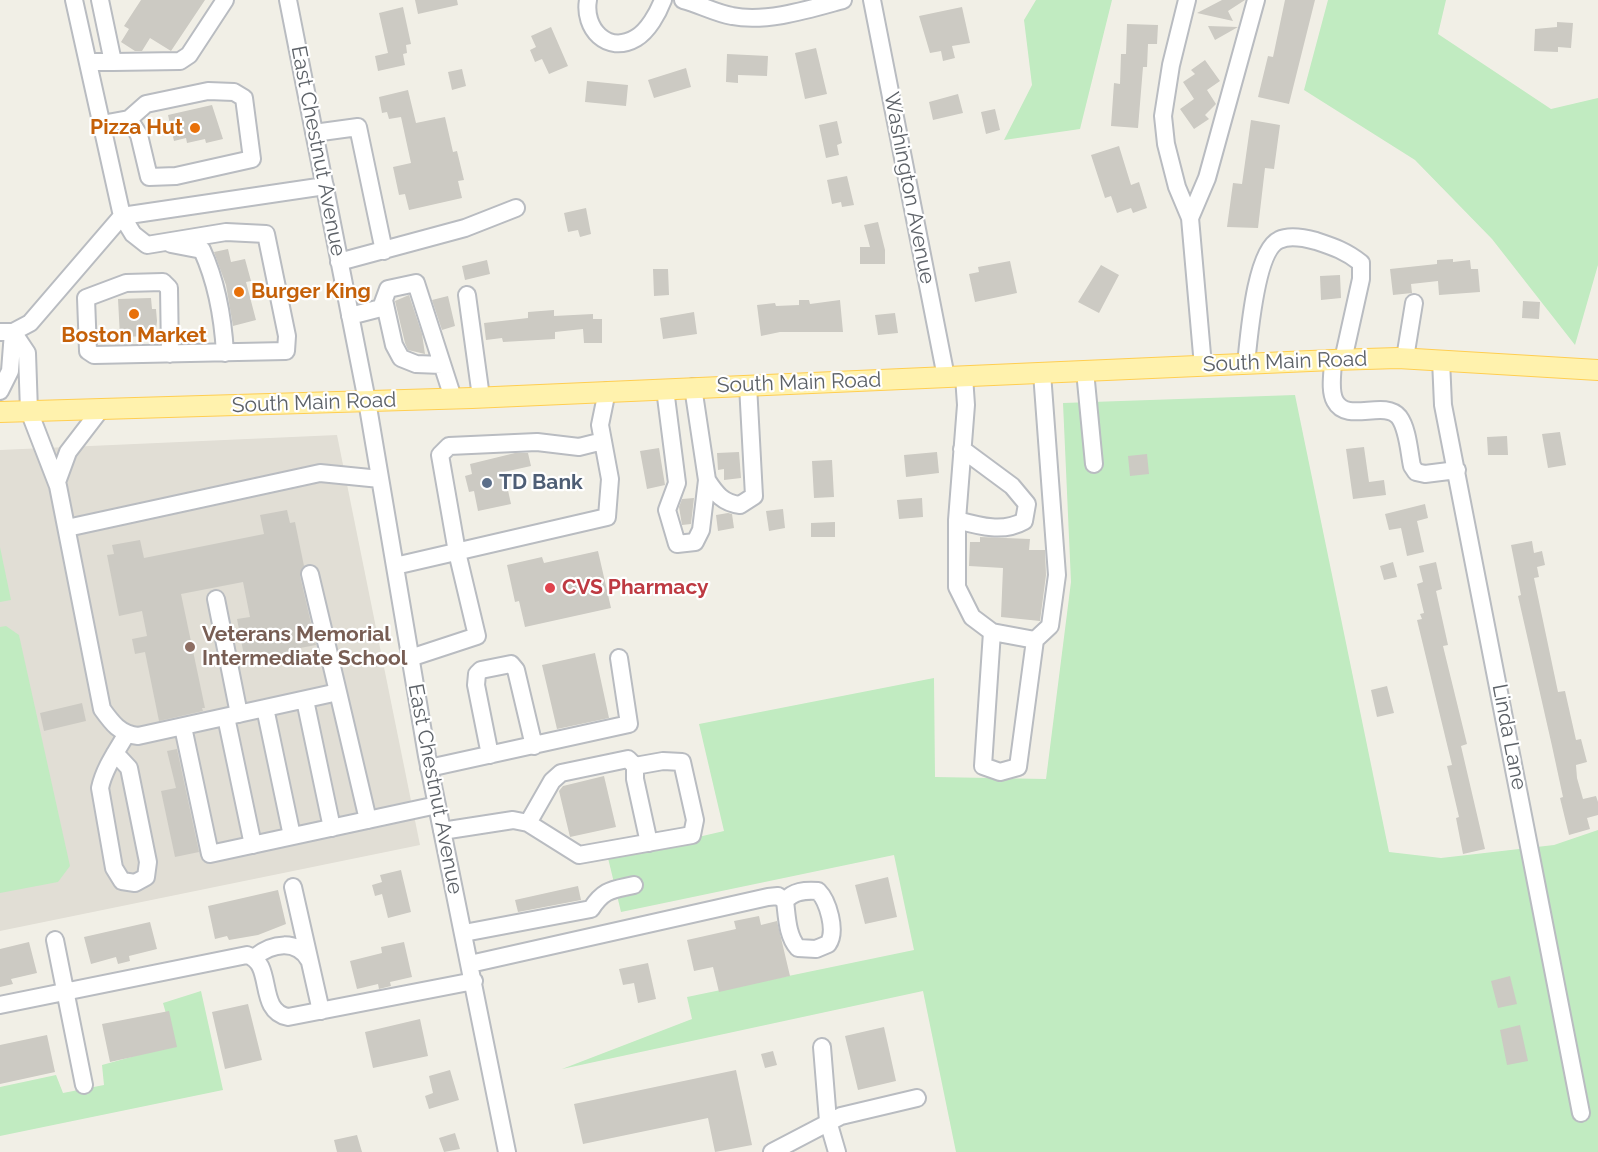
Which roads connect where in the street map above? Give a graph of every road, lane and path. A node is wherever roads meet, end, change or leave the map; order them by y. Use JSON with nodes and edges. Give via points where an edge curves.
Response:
{"nodes":[{"id":1,"x":74,"y":0,"type":"edge"},
{"id":2,"x":100,"y":0,"type":"edge"},
{"id":3,"x":225,"y":0,"type":"edge"},
{"id":4,"x":288,"y":0,"type":"edge"},
{"id":5,"x":588,"y":0,"type":"edge"},
{"id":6,"x":663,"y":0,"type":"edge"},
{"id":7,"x":683,"y":0,"type":"edge"},
{"id":8,"x":843,"y":0,"type":"edge"},
{"id":9,"x":872,"y":0,"type":"edge"},
{"id":10,"x":1187,"y":0,"type":"edge"},
{"id":11,"x":1256,"y":0,"type":"edge"},
{"id":12,"x":88,"y":62,"type":"junction"},
{"id":13,"x":113,"y":62,"type":"junction"},
{"id":14,"x":129,"y":119,"type":"junction"},
{"id":15,"x":102,"y":124,"type":"junction"},
{"id":16,"x":314,"y":133,"type":"junction"},
{"id":17,"x":325,"y":186,"type":"junction"},
{"id":18,"x":516,"y":208,"type":"dead end"},
{"id":19,"x":122,"y":216,"type":"junction"},
{"id":20,"x":1191,"y":219,"type":"junction"},
{"id":21,"x":167,"y":243,"type":"junction"},
{"id":22,"x":384,"y":251,"type":"junction"},
{"id":23,"x":339,"y":262,"type":"junction"},
{"id":24,"x":64,"y":282,"type":"junction"},
{"id":25,"x":467,"y":295,"type":"dead end"},
{"id":26,"x":86,"y":297,"type":"junction"},
{"id":27,"x":384,"y":300,"type":"junction"},
{"id":28,"x":1414,"y":303,"type":"dead end"},
{"id":29,"x":351,"y":316,"type":"junction"},
{"id":30,"x":6,"y":332,"type":"edge"},
{"id":31,"x":225,"y":353,"type":"junction"},
{"id":32,"x":170,"y":354,"type":"junction"},
{"id":33,"x":1406,"y":358,"type":"junction"},
{"id":34,"x":1338,"y":360,"type":"junction"},
{"id":35,"x":1441,"y":360,"type":"junction"},
{"id":36,"x":1246,"y":364,"type":"junction"},
{"id":37,"x":442,"y":365,"type":"junction"},
{"id":38,"x":1203,"y":366,"type":"junction"},
{"id":39,"x":1598,"y":370,"type":"edge"},
{"id":40,"x":1085,"y":371,"type":"junction"},
{"id":41,"x":1042,"y":373,"type":"junction"},
{"id":42,"x":955,"y":376,"type":"junction"},
{"id":43,"x":748,"y":385,"type":"junction"},
{"id":44,"x":693,"y":387,"type":"junction"},
{"id":45,"x":665,"y":389,"type":"junction"},
{"id":46,"x":0,"y":391,"type":"edge"},
{"id":47,"x":607,"y":391,"type":"junction"},
{"id":48,"x":481,"y":397,"type":"junction"},
{"id":49,"x":453,"y":398,"type":"junction"},
{"id":50,"x":367,"y":401,"type":"junction"},
{"id":51,"x":100,"y":410,"type":"junction"},
{"id":52,"x":29,"y":411,"type":"junction"},
{"id":53,"x":0,"y":412,"type":"edge"},
{"id":54,"x":603,"y":441,"type":"junction"},
{"id":55,"x":962,"y":449,"type":"junction"},
{"id":56,"x":1094,"y":464,"type":"dead end"},
{"id":57,"x":1457,"y":470,"type":"junction"},
{"id":58,"x":380,"y":480,"type":"junction"},
{"id":59,"x":707,"y":480,"type":"junction"},
{"id":60,"x":57,"y":482,"type":"junction"},
{"id":61,"x":957,"y":520,"type":"junction"},
{"id":62,"x":67,"y":528,"type":"junction"},
{"id":63,"x":457,"y":552,"type":"junction"},
{"id":64,"x":395,"y":566,"type":"junction"},
{"id":65,"x":310,"y":574,"type":"dead end"},
{"id":66,"x":216,"y":599,"type":"dead end"},
{"id":67,"x":992,"y":632,"type":"junction"},
{"id":68,"x":1035,"y":640,"type":"junction"},
{"id":69,"x":410,"y":658,"type":"junction"},
{"id":70,"x":619,"y":658,"type":"dead end"},
{"id":71,"x":338,"y":693,"type":"junction"},
{"id":72,"x":304,"y":700,"type":"junction"},
{"id":73,"x":265,"y":708,"type":"junction"},
{"id":74,"x":232,"y":715,"type":"junction"},
{"id":75,"x":183,"y":726,"type":"junction"},
{"id":76,"x":126,"y":735,"type":"junction"},
{"id":77,"x":534,"y":746,"type":"junction"},
{"id":78,"x":115,"y":753,"type":"junction"},
{"id":79,"x":490,"y":755,"type":"junction"},
{"id":80,"x":635,"y":766,"type":"junction"},
{"id":81,"x":429,"y":768,"type":"junction"},
{"id":82,"x":437,"y":805,"type":"junction"},
{"id":83,"x":368,"y":820,"type":"junction"},
{"id":84,"x":528,"y":823,"type":"junction"},
{"id":85,"x":332,"y":828,"type":"junction"},
{"id":86,"x":442,"y":831,"type":"junction"},
{"id":87,"x":292,"y":837,"type":"junction"},
{"id":88,"x":650,"y":843,"type":"junction"},
{"id":89,"x":253,"y":845,"type":"junction"},
{"id":90,"x":634,"y":885,"type":"dead end"},
{"id":91,"x":293,"y":887,"type":"dead end"},
{"id":92,"x":785,"y":901,"type":"dead end"},
{"id":93,"x":464,"y":933,"type":"junction"},
{"id":94,"x":55,"y":940,"type":"dead end"},
{"id":95,"x":255,"y":957,"type":"junction"},
{"id":96,"x":309,"y":960,"type":"junction"},
{"id":97,"x":471,"y":964,"type":"junction"},
{"id":98,"x":474,"y":981,"type":"junction"},
{"id":99,"x":65,"y":991,"type":"junction"},
{"id":100,"x":0,"y":1005,"type":"edge"},
{"id":101,"x":321,"y":1011,"type":"junction"},
{"id":102,"x":822,"y":1047,"type":"dead end"},
{"id":103,"x":84,"y":1085,"type":"dead end"},
{"id":104,"x":917,"y":1098,"type":"dead end"},
{"id":105,"x":1581,"y":1113,"type":"dead end"},
{"id":106,"x":828,"y":1121,"type":"junction"},
{"id":107,"x":507,"y":1152,"type":"edge"},
{"id":108,"x":772,"y":1152,"type":"edge"},
{"id":109,"x":837,"y":1152,"type":"edge"}],
"edges":[{"from":1,"to":12,"type":"street"},
{"from":2,"to":13,"type":"street"},
{"from":3,"to":13,"type":"street","via":[[189,55],[180,61]]},
{"from":4,"to":16,"type":"street","name":"East Chestnut Avenue"},
{"from":5,"to":6,"type":"street","via":[[586,11],[593,30],[615,43],[636,38],[648,27]]},
{"from":7,"to":8,"type":"street","via":[[732,16],[749,17]]},
{"from":9,"to":42,"type":"street","name":"Washington Avenue"},
{"from":10,"to":20,"type":"street","via":[[1163,116],[1166,144]]},
{"from":11,"to":20,"type":"street","via":[[1207,177]]},
{"from":12,"to":13,"type":"street"},
{"from":12,"to":15,"type":"street"},
{"from":14,"to":14,"type":"street","via":[[139,135],[149,177],[176,177],[252,159],[244,98],[234,92],[208,91],[146,104]]},
{"from":14,"to":15,"type":"street"},
{"from":15,"to":19,"type":"street"},
{"from":16,"to":17,"type":"street","name":"East Chestnut Avenue"},
{"from":16,"to":22,"type":"street","via":[[358,127]]},
{"from":17,"to":19,"type":"street"},
{"from":17,"to":23,"type":"street","name":"East Chestnut Avenue"},
{"from":18,"to":22,"type":"street","via":[[465,228]]},
{"from":19,"to":21,"type":"street","via":[[142,244]]},
{"from":19,"to":24,"type":"street"},
{"from":20,"to":38,"type":"street"},
{"from":21,"to":31,"type":"street","via":[[202,250],[223,320]]},
{"from":21,"to":31,"type":"street","via":[[226,232],[266,234],[287,336],[286,351]]},
{"from":22,"to":23,"type":"street"},
{"from":23,"to":29,"type":"street","name":"East Chestnut Avenue"},
{"from":24,"to":26,"type":"street"},
{"from":24,"to":30,"type":"street","via":[[30,322]]},
{"from":25,"to":48,"type":"street"},
{"from":26,"to":32,"type":"street","via":[[88,351],[94,355]]},
{"from":26,"to":32,"type":"street","via":[[126,283],[163,282],[170,288]]},
{"from":27,"to":29,"type":"street","via":[[378,309]]},
{"from":27,"to":37,"type":"street","via":[[394,345],[401,358],[416,364]]},
{"from":27,"to":37,"type":"street","via":[[388,289],[416,283]]},
{"from":28,"to":33,"type":"street"},
{"from":29,"to":50,"type":"street","name":"East Chestnut Avenue"},
{"from":30,"to":46,"type":"street","via":[[10,371]]},
{"from":30,"to":52,"type":"street","via":[[27,353]]},
{"from":31,"to":32,"type":"street"},
{"from":33,"to":34,"type":"main road","name":"South Main Road"},
{"from":33,"to":35,"type":"main road","name":"South Main Road"},
{"from":34,"to":36,"type":"main road","name":"South Main Road"},
{"from":34,"to":36,"type":"street","via":[[1361,279],[1361,262],[1346,250],[1302,237],[1279,240],[1266,253]]},
{"from":34,"to":57,"type":"street","via":[[1334,400],[1340,407],[1398,415],[1416,472]]},
{"from":35,"to":39,"type":"main road","name":"South Main Road"},
{"from":35,"to":57,"type":"street","name":"Linda Lane","via":[[1443,405]]},
{"from":36,"to":38,"type":"main road","name":"South Main Road"},
{"from":37,"to":49,"type":"street"},
{"from":38,"to":40,"type":"main road","name":"South Main Road"},
{"from":40,"to":41,"type":"main road","name":"South Main Road"},
{"from":40,"to":56,"type":"street"},
{"from":41,"to":42,"type":"main road","name":"South Main Road"},
{"from":41,"to":68,"type":"street","via":[[1057,575],[1050,626]]},
{"from":42,"to":43,"type":"main road","name":"South Main Road"},
{"from":42,"to":55,"type":"street","name":"Washington Avenue","via":[[966,405]]},
{"from":43,"to":44,"type":"main road","name":"South Main Road"},
{"from":43,"to":59,"type":"street","via":[[754,496],[740,505],[727,503]]},
{"from":44,"to":45,"type":"main road","name":"South Main Road"},
{"from":44,"to":59,"type":"street"},
{"from":45,"to":47,"type":"main road","name":"South Main Road"},
{"from":45,"to":59,"type":"street","via":[[677,483],[668,510],[677,544],[695,542],[701,530]]},
{"from":47,"to":48,"type":"main road","name":"South Main Road"},
{"from":47,"to":54,"type":"street","via":[[600,425]]},
{"from":48,"to":49,"type":"main road","name":"South Main Road"},
{"from":49,"to":50,"type":"main road","name":"South Main Road"},
{"from":50,"to":51,"type":"main road","name":"South Main Road"},
{"from":50,"to":58,"type":"street","name":"East Chestnut Avenue"},
{"from":51,"to":52,"type":"main road","name":"South Main Road"},
{"from":51,"to":60,"type":"street","via":[[68,452]]},
{"from":52,"to":53,"type":"main road","name":"South Main Road"},
{"from":52,"to":60,"type":"street"},
{"from":54,"to":63,"type":"street","via":[[610,479],[607,517]]},
{"from":54,"to":63,"type":"street","via":[[579,447],[537,442],[449,446],[440,455]]},
{"from":55,"to":61,"type":"street","name":"Washington Avenue"},
{"from":55,"to":61,"type":"street","via":[[1012,486],[1027,504],[1024,521],[1013,527],[983,527]]},
{"from":57,"to":105,"type":"street","name":"Linda Lane"},
{"from":58,"to":62,"type":"street","via":[[320,473]]},
{"from":58,"to":64,"type":"street","name":"East Chestnut Avenue"},
{"from":60,"to":62,"type":"street"},
{"from":61,"to":67,"type":"street","name":"Washington Avenue","via":[[957,587],[972,617]]},
{"from":62,"to":76,"type":"street","via":[[102,709]]},
{"from":63,"to":64,"type":"street"},
{"from":63,"to":69,"type":"street","via":[[477,636]]},
{"from":64,"to":69,"type":"street","name":"East Chestnut Avenue"},
{"from":65,"to":71,"type":"street"},
{"from":66,"to":74,"type":"street"},
{"from":67,"to":68,"type":"street"},
{"from":67,"to":68,"type":"street","via":[[983,766],[1000,772],[1017,767]]},
{"from":69,"to":81,"type":"street","name":"East Chestnut Avenue"},
{"from":70,"to":77,"type":"street","via":[[629,724]]},
{"from":71,"to":72,"type":"street"},
{"from":71,"to":83,"type":"street"},
{"from":72,"to":73,"type":"street"},
{"from":72,"to":85,"type":"street"},
{"from":73,"to":74,"type":"street"},
{"from":73,"to":87,"type":"street"},
{"from":74,"to":75,"type":"street"},
{"from":74,"to":89,"type":"street"},
{"from":75,"to":76,"type":"street"},
{"from":75,"to":89,"type":"street","via":[[210,854]]},
{"from":76,"to":78,"type":"street"},
{"from":77,"to":79,"type":"street"},
{"from":77,"to":79,"type":"street","via":[[516,670],[511,664],[481,670],[476,685]]},
{"from":78,"to":78,"type":"street","via":[[100,788],[114,868],[122,881],[135,883],[146,877],[148,862],[129,768]]},
{"from":79,"to":81,"type":"street"},
{"from":80,"to":84,"type":"street","via":[[628,759],[561,773],[552,781]]},
{"from":80,"to":88,"type":"street"},
{"from":80,"to":88,"type":"street","via":[[682,762],[695,820],[692,835]]},
{"from":81,"to":82,"type":"street","name":"East Chestnut Avenue"},
{"from":82,"to":83,"type":"street"},
{"from":82,"to":86,"type":"street","name":"East Chestnut Avenue"},
{"from":83,"to":85,"type":"street"},
{"from":84,"to":86,"type":"street","via":[[513,820]]},
{"from":84,"to":88,"type":"street","via":[[579,855]]},
{"from":85,"to":87,"type":"street"},
{"from":86,"to":93,"type":"street","name":"East Chestnut Avenue"},
{"from":87,"to":89,"type":"street"},
{"from":90,"to":93,"type":"street","via":[[600,895],[591,909]]},
{"from":91,"to":96,"type":"street"},
{"from":92,"to":97,"type":"street","via":[[778,896],[768,897]]},
{"from":93,"to":97,"type":"street","name":"East Chestnut Avenue"},
{"from":94,"to":99,"type":"street"},
{"from":95,"to":96,"type":"street","via":[[263,951],[290,945],[302,949]]},
{"from":95,"to":99,"type":"street","via":[[224,959]]},
{"from":95,"to":101,"type":"street","via":[[261,964],[276,1012],[288,1017]]},
{"from":96,"to":101,"type":"street"},
{"from":97,"to":98,"type":"street","name":"East Chestnut Avenue"},
{"from":98,"to":101,"type":"street"},
{"from":98,"to":107,"type":"street","name":"East Chestnut Avenue"},
{"from":99,"to":100,"type":"street"},
{"from":99,"to":103,"type":"street"},
{"from":102,"to":106,"type":"street"},
{"from":104,"to":106,"type":"street"},
{"from":106,"to":108,"type":"street"},
{"from":106,"to":109,"type":"street"}]}
